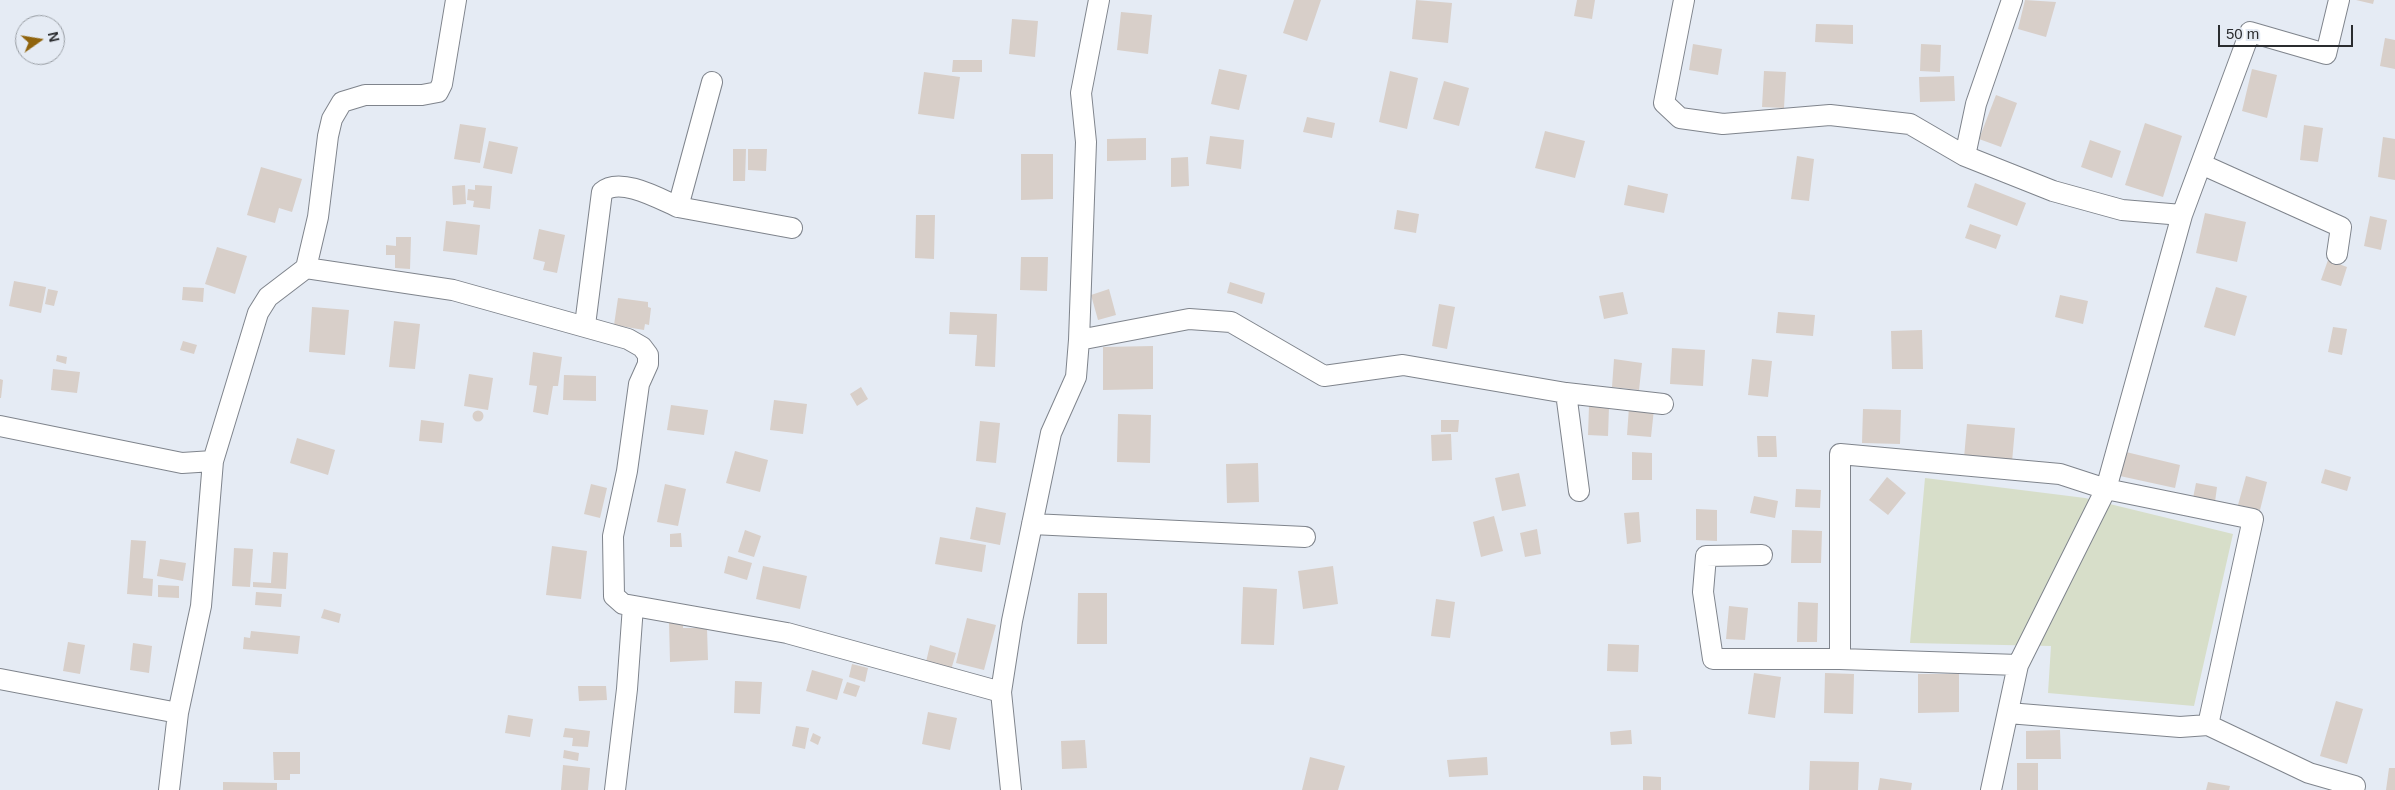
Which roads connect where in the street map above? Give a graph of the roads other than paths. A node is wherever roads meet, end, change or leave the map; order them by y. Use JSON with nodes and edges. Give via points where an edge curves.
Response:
{"nodes":[{"id":1,"x":456,"y":0,"type":"edge"},
{"id":2,"x":1099,"y":0,"type":"edge"},
{"id":3,"x":1684,"y":0,"type":"edge"},
{"id":4,"x":2012,"y":0,"type":"edge"},
{"id":5,"x":2339,"y":0,"type":"edge"},
{"id":6,"x":712,"y":82,"type":"dead end"},
{"id":7,"x":1966,"y":156,"type":"junction"},
{"id":8,"x":2201,"y":164,"type":"junction"},
{"id":9,"x":678,"y":207,"type":"junction"},
{"id":10,"x":2182,"y":215,"type":"junction"},
{"id":11,"x":792,"y":228,"type":"dead end"},
{"id":12,"x":2338,"y":254,"type":"dead end"},
{"id":13,"x":306,"y":268,"type":"junction"},
{"id":14,"x":585,"y":325,"type":"junction"},
{"id":15,"x":1079,"y":340,"type":"junction"},
{"id":16,"x":1566,"y":393,"type":"junction"},
{"id":17,"x":1663,"y":404,"type":"dead end"},
{"id":18,"x":0,"y":426,"type":"edge"},
{"id":19,"x":213,"y":461,"type":"junction"},
{"id":20,"x":2106,"y":489,"type":"junction"},
{"id":21,"x":1579,"y":491,"type":"dead end"},
{"id":22,"x":1032,"y":524,"type":"junction"},
{"id":23,"x":1305,"y":537,"type":"dead end"},
{"id":24,"x":1762,"y":555,"type":"dead end"},
{"id":25,"x":633,"y":606,"type":"junction"},
{"id":26,"x":1840,"y":659,"type":"junction"},
{"id":27,"x":2018,"y":665,"type":"junction"},
{"id":28,"x":0,"y":679,"type":"edge"},
{"id":29,"x":1001,"y":692,"type":"junction"},
{"id":30,"x":2008,"y":712,"type":"junction"},
{"id":31,"x":178,"y":713,"type":"junction"},
{"id":32,"x":2208,"y":725,"type":"junction"},
{"id":33,"x":169,"y":790,"type":"edge"},
{"id":34,"x":615,"y":790,"type":"edge"},
{"id":35,"x":1011,"y":790,"type":"edge"},
{"id":36,"x":1991,"y":790,"type":"edge"},
{"id":37,"x":2354,"y":790,"type":"edge"}],
"edges":[{"from":1,"to":13,"type":"street","via":[[438,92],[365,95],[342,102],[332,119],[318,217]]},
{"from":2,"to":15,"type":"street","via":[[1081,93],[1086,142]]},
{"from":3,"to":7,"type":"street","via":[[1664,103],[1680,118],[1723,124],[1830,115],[1910,124]]},
{"from":4,"to":7,"type":"street","via":[[1976,104]]},
{"from":5,"to":8,"type":"street","via":[[2326,54],[2250,32]]},
{"from":6,"to":9,"type":"street"},
{"from":7,"to":10,"type":"street","via":[[2053,191],[2122,210]]},
{"from":8,"to":10,"type":"street"},
{"from":8,"to":12,"type":"street","via":[[2341,227]]},
{"from":9,"to":11,"type":"street"},
{"from":9,"to":14,"type":"street","via":[[632,188],[609,187],[602,192]]},
{"from":10,"to":20,"type":"street"},
{"from":13,"to":14,"type":"street","via":[[453,290]]},
{"from":13,"to":19,"type":"street","via":[[268,297],[258,313]]},
{"from":14,"to":25,"type":"street","via":[[628,339],[648,355],[648,364],[639,384],[627,471],[613,536],[614,596],[622,604]]},
{"from":15,"to":16,"type":"street","via":[[1189,319],[1231,322],[1324,376],[1404,364]]},
{"from":15,"to":22,"type":"street","via":[[1076,377],[1051,433]]},
{"from":16,"to":17,"type":"street"},
{"from":16,"to":21,"type":"street"},
{"from":18,"to":19,"type":"street","via":[[182,463]]},
{"from":19,"to":31,"type":"street","via":[[201,606]]},
{"from":20,"to":26,"type":"street","via":[[2060,474],[1840,454]]},
{"from":20,"to":27,"type":"street"},
{"from":20,"to":32,"type":"street","via":[[2253,520]]},
{"from":22,"to":23,"type":"street"},
{"from":22,"to":29,"type":"street"},
{"from":24,"to":26,"type":"street","via":[[1706,556],[1702,592],[1713,658]]},
{"from":25,"to":29,"type":"street","via":[[787,633]]},
{"from":25,"to":34,"type":"street"},
{"from":26,"to":27,"type":"street"},
{"from":27,"to":30,"type":"street"},
{"from":28,"to":31,"type":"street"},
{"from":29,"to":35,"type":"street"},
{"from":30,"to":32,"type":"street","via":[[2180,727]]},
{"from":30,"to":36,"type":"street"},
{"from":31,"to":33,"type":"street"},
{"from":32,"to":37,"type":"street","via":[[2309,773],[2355,786]]}]}
